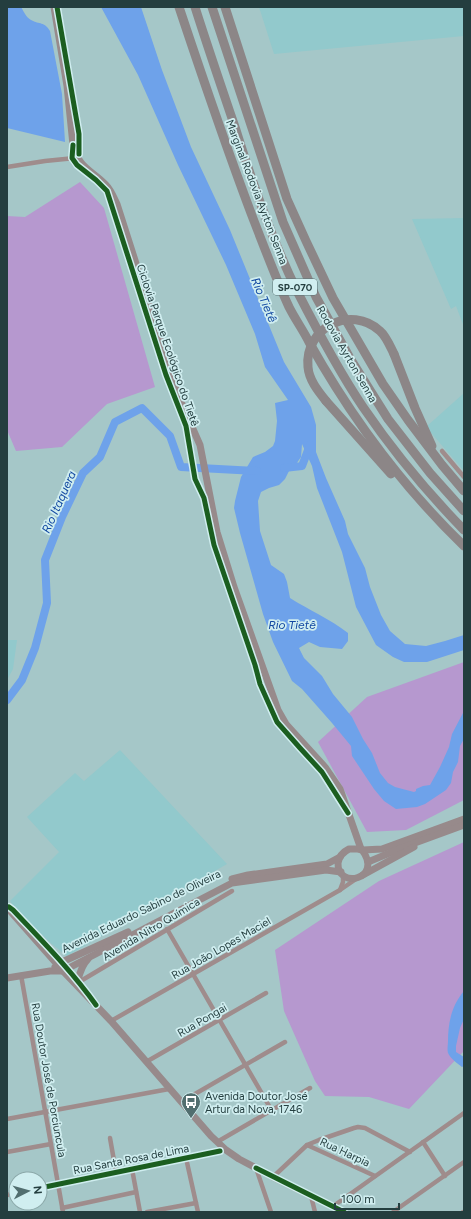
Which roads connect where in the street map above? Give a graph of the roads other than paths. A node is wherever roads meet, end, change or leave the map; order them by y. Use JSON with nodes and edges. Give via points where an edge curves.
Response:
{"nodes":[{"id":1,"x":54,"y":7,"type":"edge"},
{"id":2,"x":179,"y":7,"type":"edge"},
{"id":3,"x":195,"y":7,"type":"edge"},
{"id":4,"x":212,"y":7,"type":"edge"},
{"id":5,"x":224,"y":7,"type":"edge"},
{"id":6,"x":254,"y":136,"type":"junction"},
{"id":7,"x":60,"y":160,"type":"junction"},
{"id":8,"x":76,"y":161,"type":"junction"},
{"id":9,"x":7,"y":167,"type":"edge"},
{"id":10,"x":289,"y":306,"type":"junction"},
{"id":11,"x":363,"y":407,"type":"junction"},
{"id":12,"x":442,"y":452,"type":"dead end"},
{"id":13,"x":442,"y":465,"type":"junction"},
{"id":14,"x":464,"y":477,"type":"edge"},
{"id":15,"x":464,"y":491,"type":"edge"},
{"id":16,"x":412,"y":492,"type":"junction"},
{"id":17,"x":464,"y":511,"type":"edge"},
{"id":18,"x":464,"y":530,"type":"edge"},
{"id":19,"x":464,"y":546,"type":"edge"},
{"id":20,"x":464,"y":819,"type":"edge"},
{"id":21,"x":464,"y":825,"type":"edge"},
{"id":22,"x":431,"y":838,"type":"junction"},
{"id":23,"x":359,"y":849,"type":"junction"},
{"id":24,"x":340,"y":858,"type":"junction"},
{"id":25,"x":368,"y":862,"type":"junction"},
{"id":26,"x":342,"y":874,"type":"junction"},
{"id":27,"x":360,"y":876,"type":"junction"},
{"id":28,"x":340,"y":890,"type":"junction"},
{"id":29,"x":232,"y":891,"type":"dead end"},
{"id":30,"x":8,"y":906,"type":"edge"},
{"id":31,"x":167,"y":929,"type":"junction"},
{"id":32,"x":36,"y":934,"type":"junction"},
{"id":33,"x":76,"y":956,"type":"junction"},
{"id":34,"x":90,"y":957,"type":"junction"},
{"id":35,"x":60,"y":964,"type":"junction"},
{"id":36,"x":65,"y":970,"type":"junction"},
{"id":37,"x":50,"y":971,"type":"junction"},
{"id":38,"x":194,"y":974,"type":"junction"},
{"id":39,"x":21,"y":975,"type":"junction"},
{"id":40,"x":7,"y":978,"type":"edge"},
{"id":41,"x":79,"y":981,"type":"junction"},
{"id":42,"x":266,"y":993,"type":"dead end"},
{"id":43,"x":96,"y":1005,"type":"junction"},
{"id":44,"x":219,"y":1020,"type":"junction"},
{"id":45,"x":111,"y":1022,"type":"junction"},
{"id":46,"x":285,"y":1042,"type":"dead end"},
{"id":47,"x":146,"y":1062,"type":"junction"},
{"id":48,"x":246,"y":1066,"type":"junction"},
{"id":49,"x":169,"y":1088,"type":"junction"},
{"id":50,"x":310,"y":1088,"type":"dead end"},
{"id":51,"x":181,"y":1102,"type":"junction"},
{"id":52,"x":46,"y":1111,"type":"junction"},
{"id":53,"x":272,"y":1111,"type":"junction"},
{"id":54,"x":464,"y":1113,"type":"edge"},
{"id":55,"x":7,"y":1119,"type":"edge"},
{"id":56,"x":110,"y":1138,"type":"dead end"},
{"id":57,"x":217,"y":1142,"type":"junction"},
{"id":58,"x":423,"y":1142,"type":"junction"},
{"id":59,"x":51,"y":1144,"type":"junction"},
{"id":60,"x":307,"y":1145,"type":"junction"},
{"id":61,"x":226,"y":1150,"type":"junction"},
{"id":62,"x":7,"y":1152,"type":"edge"},
{"id":63,"x":410,"y":1152,"type":"junction"},
{"id":64,"x":186,"y":1158,"type":"junction"},
{"id":65,"x":464,"y":1162,"type":"edge"},
{"id":66,"x":256,"y":1168,"type":"junction"},
{"id":67,"x":132,"y":1169,"type":"junction"},
{"id":68,"x":116,"y":1172,"type":"junction"},
{"id":69,"x":375,"y":1176,"type":"junction"},
{"id":70,"x":445,"y":1176,"type":"junction"},
{"id":71,"x":273,"y":1177,"type":"junction"},
{"id":72,"x":58,"y":1184,"type":"junction"},
{"id":73,"x":48,"y":1186,"type":"edge"},
{"id":74,"x":136,"y":1192,"type":"junction"},
{"id":75,"x":311,"y":1196,"type":"junction"},
{"id":76,"x":196,"y":1202,"type":"junction"},
{"id":77,"x":332,"y":1207,"type":"junction"},
{"id":78,"x":63,"y":1210,"type":"edge"},
{"id":79,"x":140,"y":1212,"type":"edge"},
{"id":80,"x":147,"y":1212,"type":"edge"},
{"id":81,"x":198,"y":1212,"type":"edge"},
{"id":82,"x":271,"y":1212,"type":"edge"},
{"id":83,"x":315,"y":1212,"type":"edge"},
{"id":84,"x":344,"y":1212,"type":"edge"},
{"id":85,"x":393,"y":1212,"type":"edge"}],
"edges":[{"from":1,"to":8,"type":"main road"},
{"from":2,"to":10,"type":"highway","name":"Marginal Rodovia Ayrton Senna","via":[[231,160]]},
{"from":3,"to":11,"type":"highway","name":"Rodovia Ayrton Senna","number":"SP-070","via":[[244,157],[296,290]]},
{"from":4,"to":6,"type":"highway","name":"Rodovia Ayrton Senna","number":"SP-070"},
{"from":5,"to":6,"type":"highway"},
{"from":5,"to":13,"type":"highway","via":[[287,199],[306,241],[334,298],[383,384]]},
{"from":6,"to":17,"type":"highway","name":"Rodovia Ayrton Senna","number":"SP-070","via":[[283,222],[316,297],[351,360],[388,419],[430,473]]},
{"from":7,"to":8,"type":"street"},
{"from":7,"to":8,"type":"street"},
{"from":7,"to":9,"type":"street"},
{"from":8,"to":23,"type":"main road","via":[[107,185],[117,204],[178,395],[200,445],[215,523],[227,566],[278,710],[286,724],[340,789]]},
{"from":10,"to":11,"type":"highway"},
{"from":10,"to":16,"type":"highway","name":"Marginal Rodovia Ayrton Senna","via":[[341,395]]},
{"from":11,"to":18,"type":"highway","name":"Rodovia Ayrton Senna","number":"SP-070","via":[[405,464]]},
{"from":12,"to":14,"type":"street"},
{"from":13,"to":15,"type":"highway"},
{"from":13,"to":16,"type":"highway","bridge":true,"via":[[388,341],[380,331],[370,323],[357,320],[344,320],[321,331],[313,341],[309,354],[311,380],[326,401],[390,472]]},
{"from":16,"to":19,"type":"highway","name":"Marginal Rodovia Ayrton Senna"},
{"from":20,"to":23,"type":"main road","via":[[382,849]]},
{"from":21,"to":22,"type":"main road"},
{"from":22,"to":25,"type":"main road"},
{"from":22,"to":27,"type":"main road"},
{"from":23,"to":24,"type":"main road","via":[[345,851]]},
{"from":23,"to":25,"type":"main road"},
{"from":24,"to":26,"type":"main road","via":[[338,865]]},
{"from":24,"to":33,"type":"main road","name":"Avenida Eduardo Sabino de Oliveira","via":[[328,864],[248,875],[230,880]]},
{"from":25,"to":27,"type":"main road","via":[[368,867]]},
{"from":26,"to":27,"type":"main road","via":[[350,878]]},
{"from":26,"to":28,"type":"street"},
{"from":26,"to":34,"type":"main road","name":"Avenida Eduardo Sabino de Oliveira","via":[[326,870],[232,883]]},
{"from":27,"to":28,"type":"street","name":"Rua João Lopes Maciel"},
{"from":28,"to":38,"type":"street","name":"Rua João Lopes Maciel"},
{"from":29,"to":31,"type":"street","name":"Avenida Nitro Química"},
{"from":30,"to":32,"type":"main road"},
{"from":30,"to":35,"type":"main road"},
{"from":31,"to":38,"type":"street"},
{"from":31,"to":41,"type":"street","name":"Avenida Nitro Química"},
{"from":32,"to":33,"type":"main road","via":[[64,956]]},
{"from":32,"to":35,"type":"main road"},
{"from":33,"to":35,"type":"main road","name":"Avenida Eduardo Sabino de Oliveira"},
{"from":34,"to":36,"type":"main road","name":"Avenida Eduardo Sabino de Oliveira"},
{"from":34,"to":41,"type":"main road","via":[[82,966]]},
{"from":35,"to":36,"type":"main road"},
{"from":35,"to":37,"type":"main road","name":"Avenida Eduardo Sabino de Oliveira"},
{"from":36,"to":37,"type":"main road","name":"Avenida Eduardo Sabino de Oliveira"},
{"from":36,"to":41,"type":"main road"},
{"from":36,"to":43,"type":"main road"},
{"from":37,"to":39,"type":"main road"},
{"from":38,"to":44,"type":"street"},
{"from":38,"to":45,"type":"street","name":"Rua João Lopes Maciel"},
{"from":39,"to":40,"type":"main road"},
{"from":39,"to":52,"type":"street","name":"Rua Doutor José de Porciuncula"},
{"from":41,"to":43,"type":"main road"},
{"from":42,"to":44,"type":"street","name":"Rua Pongai"},
{"from":43,"to":45,"type":"main road"},
{"from":44,"to":47,"type":"street","name":"Rua Pongai"},
{"from":44,"to":48,"type":"street"},
{"from":45,"to":47,"type":"main road"},
{"from":46,"to":48,"type":"street"},
{"from":47,"to":49,"type":"main road"},
{"from":48,"to":51,"type":"street"},
{"from":48,"to":53,"type":"street"},
{"from":49,"to":51,"type":"main road"},
{"from":49,"to":52,"type":"street"},
{"from":50,"to":53,"type":"street"},
{"from":51,"to":57,"type":"main road"},
{"from":52,"to":55,"type":"street"},
{"from":52,"to":59,"type":"street","name":"Rua Doutor José de Porciuncula"},
{"from":53,"to":57,"type":"street"},
{"from":54,"to":58,"type":"street"},
{"from":56,"to":68,"type":"street"},
{"from":57,"to":61,"type":"main road"},
{"from":58,"to":63,"type":"street"},
{"from":58,"to":70,"type":"street"},
{"from":59,"to":62,"type":"street"},
{"from":59,"to":72,"type":"street","name":"Rua Doutor José de Porciuncula"},
{"from":60,"to":63,"type":"street","via":[[358,1127],[365,1128]]},
{"from":60,"to":69,"type":"street","name":"Rua Harpia"},
{"from":60,"to":71,"type":"street"},
{"from":61,"to":64,"type":"street","name":"Rua Santa Rosa de Lima"},
{"from":61,"to":66,"type":"main road"},
{"from":63,"to":69,"type":"street"},
{"from":64,"to":67,"type":"street","name":"Rua Santa Rosa de Lima"},
{"from":64,"to":76,"type":"street"},
{"from":65,"to":70,"type":"street"},
{"from":66,"to":71,"type":"main road"},
{"from":66,"to":82,"type":"street"},
{"from":67,"to":68,"type":"street","name":"Rua Santa Rosa de Lima"},
{"from":67,"to":74,"type":"street"},
{"from":68,"to":72,"type":"street","name":"Rua Santa Rosa de Lima"},
{"from":69,"to":77,"type":"street"},
{"from":70,"to":85,"type":"street"},
{"from":71,"to":75,"type":"main road"},
{"from":72,"to":73,"type":"street","name":"Rua Santa Rosa de Lima"},
{"from":72,"to":78,"type":"street","name":"Rua Doutor José de Porciuncula"},
{"from":74,"to":78,"type":"street"},
{"from":74,"to":79,"type":"street"},
{"from":75,"to":77,"type":"main road"},
{"from":75,"to":83,"type":"street"},
{"from":76,"to":80,"type":"street"},
{"from":76,"to":81,"type":"street"},
{"from":77,"to":84,"type":"main road"}]}
